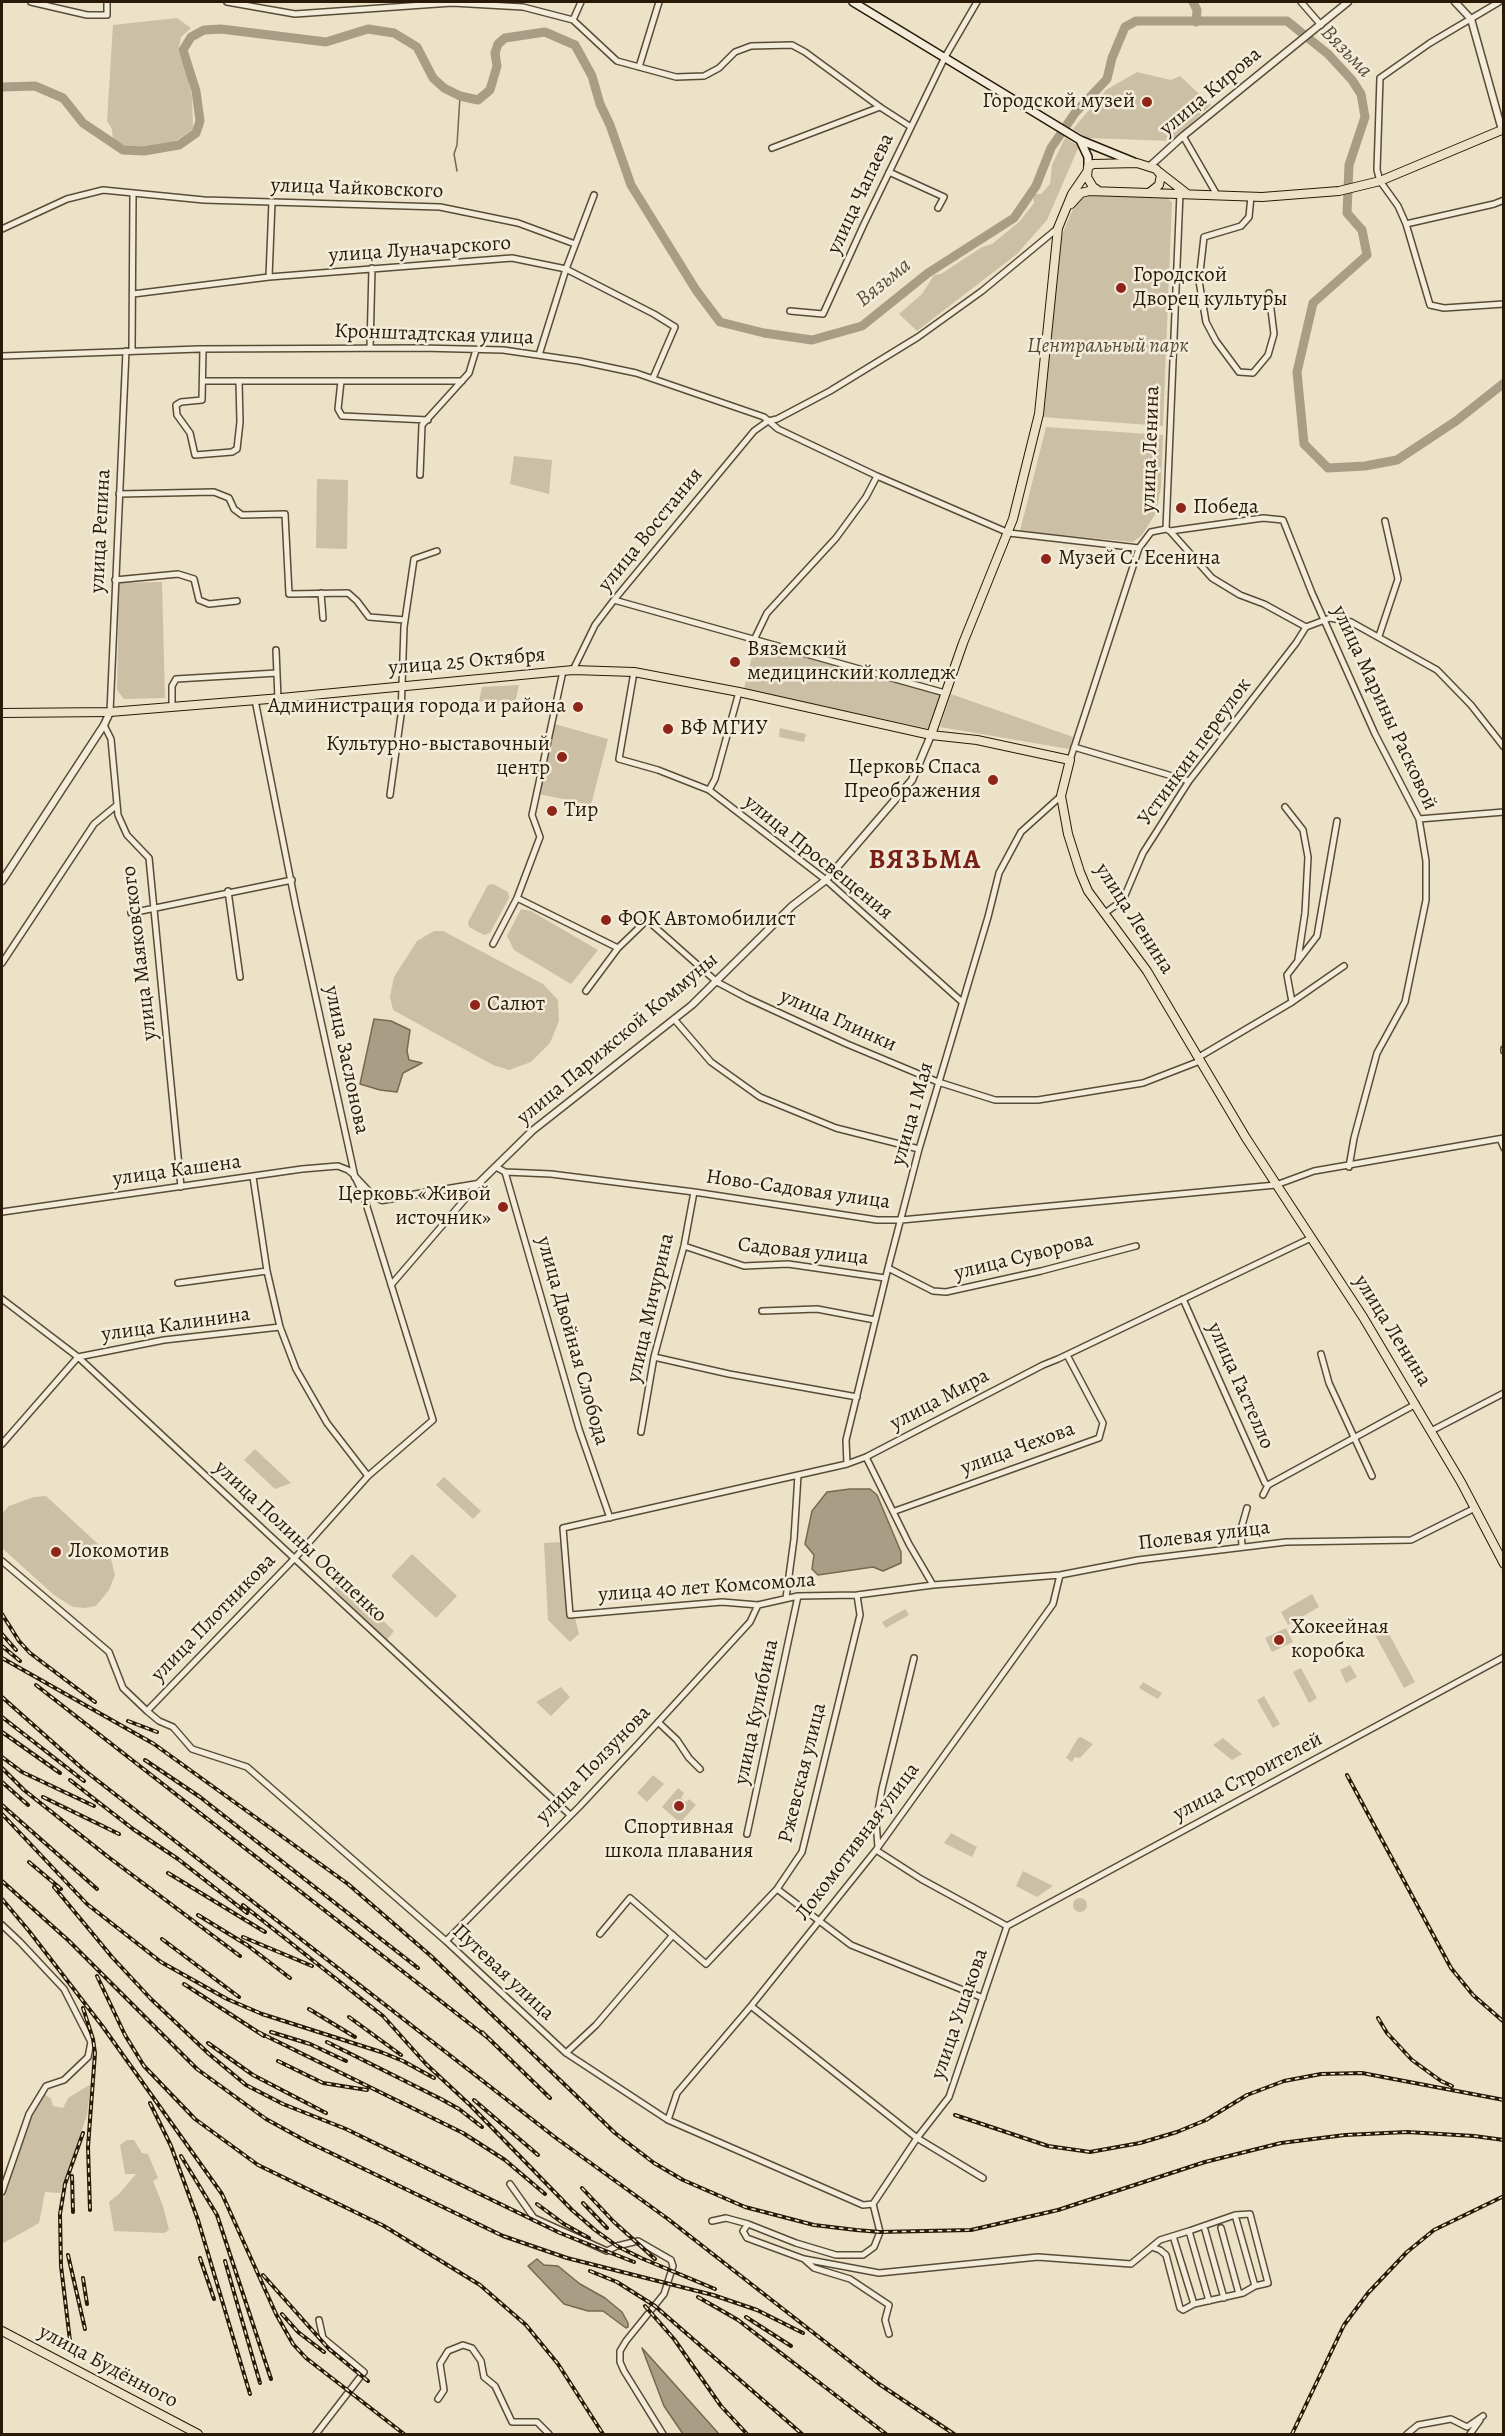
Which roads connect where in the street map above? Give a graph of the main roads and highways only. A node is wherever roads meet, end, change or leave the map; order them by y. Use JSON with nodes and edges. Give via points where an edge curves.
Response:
{"nodes":[{"id":1,"x":853,"y":2,"type":"edge"},
{"id":2,"x":1503,"y":130,"type":"edge"},
{"id":3,"x":1079,"y":139,"type":"junction"},
{"id":4,"x":1137,"y":163,"type":"junction"},
{"id":5,"x":1088,"y":170,"type":"junction"},
{"id":6,"x":1159,"y":172,"type":"junction"},
{"id":7,"x":1099,"y":191,"type":"junction"},
{"id":8,"x":1149,"y":193,"type":"junction"},
{"id":9,"x":1183,"y":193,"type":"junction"},
{"id":10,"x":1064,"y":212,"type":"junction"},
{"id":11,"x":2,"y":713,"type":"edge"},
{"id":12,"x":931,"y":735,"type":"junction"},
{"id":13,"x":1070,"y":760,"type":"joint"},
{"id":14,"x":1503,"y":1564,"type":"edge"},
{"id":15,"x":2,"y":2331,"type":"edge"},
{"id":16,"x":198,"y":2434,"type":"edge"}],
"edges":[{"from":1,"to":3,"type":"main road"},
{"from":2,"to":9,"type":"main road","via":[[1380,181],[1339,191],[1291,196]]},
{"from":3,"to":4,"type":"main road"},
{"from":3,"to":5,"type":"main road","via":[[1088,157]]},
{"from":4,"to":5,"type":"main road","via":[[1102,162]]},
{"from":4,"to":6,"type":"main road"},
{"from":5,"to":7,"type":"main road","via":[[1089,182]]},
{"from":5,"to":10,"type":"main road"},
{"from":6,"to":8,"type":"main road","via":[[1159,186]]},
{"from":6,"to":9,"type":"main road"},
{"from":7,"to":8,"type":"main road"},
{"from":7,"to":10,"type":"main road","via":[[1081,193]]},
{"from":8,"to":9,"type":"main road"},
{"from":10,"to":12,"type":"main road","via":[[1058,228],[1039,414],[1009,532],[963,643]]},
{"from":11,"to":12,"type":"main road","name":"улица 25 Октября","via":[[110,712],[573,670],[634,672]]},
{"from":12,"to":13,"type":"main road","name":"улица 25 Октября","via":[[977,740]]},
{"from":13,"to":14,"type":"main road","name":"улица Ленина","via":[[1061,796],[1068,834],[1088,891],[1148,972],[1276,1185],[1363,1317],[1416,1404]]},
{"from":15,"to":16,"type":"main road","name":"улица Будённого"}]}
